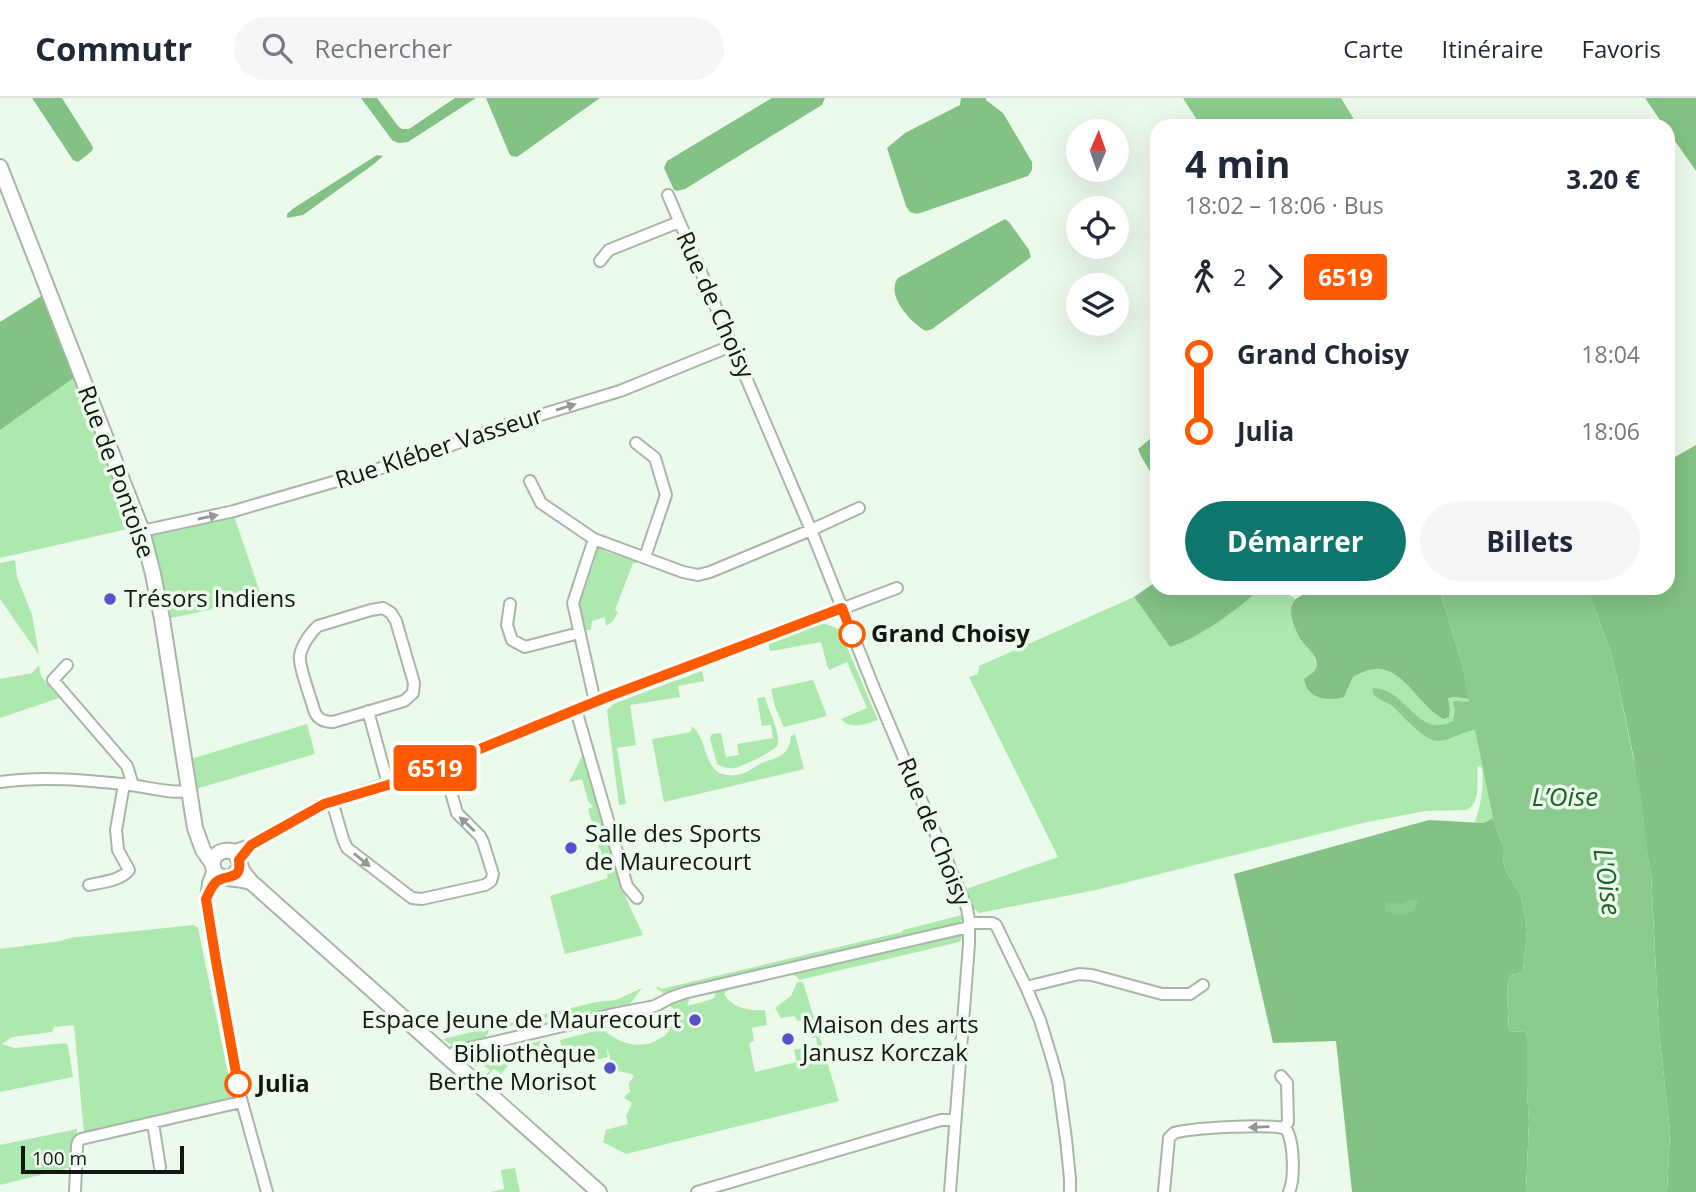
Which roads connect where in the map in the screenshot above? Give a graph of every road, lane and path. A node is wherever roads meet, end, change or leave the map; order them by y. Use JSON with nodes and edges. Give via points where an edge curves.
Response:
{"nodes":[{"id":1,"x":0,"y":167,"type":"edge"},
{"id":2,"x":668,"y":195,"type":"dead end"},
{"id":3,"x":679,"y":222,"type":"junction"},
{"id":4,"x":600,"y":261,"type":"dead end"},
{"id":5,"x":732,"y":346,"type":"junction"},
{"id":6,"x":636,"y":443,"type":"dead end"},
{"id":7,"x":530,"y":481,"type":"dead end"},
{"id":8,"x":859,"y":508,"type":"dead end"},
{"id":9,"x":811,"y":530,"type":"junction"},
{"id":10,"x":142,"y":531,"type":"junction"},
{"id":11,"x":594,"y":539,"type":"junction"},
{"id":12,"x":645,"y":557,"type":"junction"},
{"id":13,"x":897,"y":588,"type":"dead end"},
{"id":14,"x":510,"y":604,"type":"dead end"},
{"id":15,"x":842,"y":608,"type":"junction"},
{"id":16,"x":579,"y":633,"type":"junction"},
{"id":17,"x":67,"y":665,"type":"dead end"},
{"id":18,"x":595,"y":702,"type":"junction"},
{"id":19,"x":576,"y":710,"type":"junction"},
{"id":20,"x":368,"y":711,"type":"junction"},
{"id":21,"x":443,"y":765,"type":"junction"},
{"id":22,"x":0,"y":782,"type":"edge"},
{"id":23,"x":128,"y":784,"type":"junction"},
{"id":24,"x":388,"y":785,"type":"junction"},
{"id":25,"x":189,"y":791,"type":"junction"},
{"id":26,"x":332,"y":801,"type":"junction"},
{"id":27,"x":196,"y":830,"type":"junction"},
{"id":28,"x":233,"y":857,"type":"junction"},
{"id":29,"x":220,"y":872,"type":"junction"},
{"id":30,"x":251,"y":882,"type":"junction"},
{"id":31,"x":89,"y":885,"type":"dead end"},
{"id":32,"x":637,"y":898,"type":"dead end"},
{"id":33,"x":969,"y":925,"type":"junction"},
{"id":34,"x":1203,"y":985,"type":"dead end"},
{"id":35,"x":1026,"y":987,"type":"junction"},
{"id":36,"x":445,"y":1053,"type":"junction"},
{"id":37,"x":1281,"y":1076,"type":"dead end"},
{"id":38,"x":241,"y":1102,"type":"junction"},
{"id":39,"x":955,"y":1120,"type":"junction"},
{"id":40,"x":153,"y":1123,"type":"junction"},
{"id":41,"x":1284,"y":1128,"type":"junction"},
{"id":42,"x":160,"y":1167,"type":"dead end"},
{"id":43,"x":739,"y":1180,"type":"junction"},
{"id":44,"x":75,"y":1192,"type":"edge"},
{"id":45,"x":267,"y":1192,"type":"edge"},
{"id":46,"x":599,"y":1192,"type":"edge"},
{"id":47,"x":697,"y":1192,"type":"edge"},
{"id":48,"x":742,"y":1192,"type":"edge"},
{"id":49,"x":950,"y":1192,"type":"edge"},
{"id":50,"x":1070,"y":1192,"type":"edge"},
{"id":51,"x":1164,"y":1192,"type":"edge"},
{"id":52,"x":1289,"y":1192,"type":"edge"}],
"edges":[{"from":1,"to":10,"type":"main road","name":"Rue de Pontoise"},
{"from":2,"to":3,"type":"street","name":"Rue de Choisy"},
{"from":3,"to":4,"type":"street","via":[[609,250]]},
{"from":3,"to":5,"type":"street","name":"Rue de Choisy"},
{"from":5,"to":9,"type":"street","name":"Rue de Choisy"},
{"from":10,"to":5,"type":"street","name":"Rue Kléber Vasseur","one_way":true,"via":[[234,512],[419,457],[620,391]]},
{"from":6,"to":12,"type":"street","via":[[655,458],[666,495]]},
{"from":7,"to":11,"type":"street","via":[[541,503]]},
{"from":8,"to":9,"type":"street"},
{"from":9,"to":12,"type":"street","via":[[698,575]]},
{"from":9,"to":15,"type":"street","name":"Rue de Choisy"},
{"from":10,"to":25,"type":"main road","name":"Rue de Pontoise","via":[[162,619]]},
{"from":11,"to":12,"type":"street"},
{"from":11,"to":16,"type":"street","via":[[572,603]]},
{"from":13,"to":15,"type":"street"},
{"from":14,"to":16,"type":"street","via":[[507,625],[512,640],[525,646]]},
{"from":15,"to":18,"type":"street"},
{"from":15,"to":33,"type":"street","name":"Rue de Choisy","via":[[962,895]]},
{"from":16,"to":18,"type":"street"},
{"from":17,"to":23,"type":"street","via":[[52,680],[127,766]]},
{"from":18,"to":19,"type":"street"},
{"from":19,"to":21,"type":"street"},
{"from":19,"to":32,"type":"street","via":[[627,886]]},
{"from":20,"to":20,"type":"street","via":[[404,701],[414,690],[396,621],[383,608],[318,626],[300,657],[320,719],[333,722]]},
{"from":20,"to":24,"type":"street"},
{"from":21,"to":24,"type":"street"},
{"from":26,"to":21,"type":"street","one_way":true,"via":[[348,848],[412,898],[485,885],[493,874],[483,842],[457,813]]},
{"from":22,"to":23,"type":"street","via":[[58,778]]},
{"from":23,"to":25,"type":"street"},
{"from":23,"to":31,"type":"street","via":[[116,830],[118,850],[129,870]]},
{"from":24,"to":26,"type":"street"},
{"from":25,"to":27,"type":"main road","name":"Rue de Pontoise"},
{"from":26,"to":28,"type":"street"},
{"from":27,"to":28,"type":"main road","via":[[211,847]]},
{"from":27,"to":29,"type":"main road","name":"Rue de Pontoise","via":[[203,850]]},
{"from":28,"to":29,"type":"main road","via":[[237,873]]},
{"from":28,"to":29,"type":"main road","via":[[217,854]]},
{"from":28,"to":30,"type":"main road"},
{"from":29,"to":30,"type":"main road"},
{"from":29,"to":38,"type":"street","via":[[208,883],[206,899]]},
{"from":30,"to":36,"type":"main road"},
{"from":33,"to":35,"type":"street","via":[[996,925]]},
{"from":33,"to":36,"type":"street","via":[[684,993],[655,1006]]},
{"from":33,"to":39,"type":"street","name":"Rue de Choisy"},
{"from":34,"to":35,"type":"street","via":[[1190,994],[1162,994],[1079,974]]},
{"from":35,"to":50,"type":"street","via":[[1058,1080]]},
{"from":36,"to":46,"type":"main road"},
{"from":37,"to":41,"type":"street","via":[[1287,1083],[1288,1122]]},
{"from":38,"to":40,"type":"street"},
{"from":38,"to":45,"type":"street"},
{"from":39,"to":43,"type":"street","via":[[941,1120]]},
{"from":39,"to":49,"type":"street","name":"Rue de Choisy"},
{"from":40,"to":42,"type":"street"},
{"from":40,"to":44,"type":"street","via":[[81,1139]]},
{"from":41,"to":51,"type":"street","one_way":true,"via":[[1174,1133],[1169,1138]]},
{"from":41,"to":52,"type":"street","via":[[1291,1143]]},
{"from":43,"to":47,"type":"street"},
{"from":43,"to":48,"type":"street"}]}
